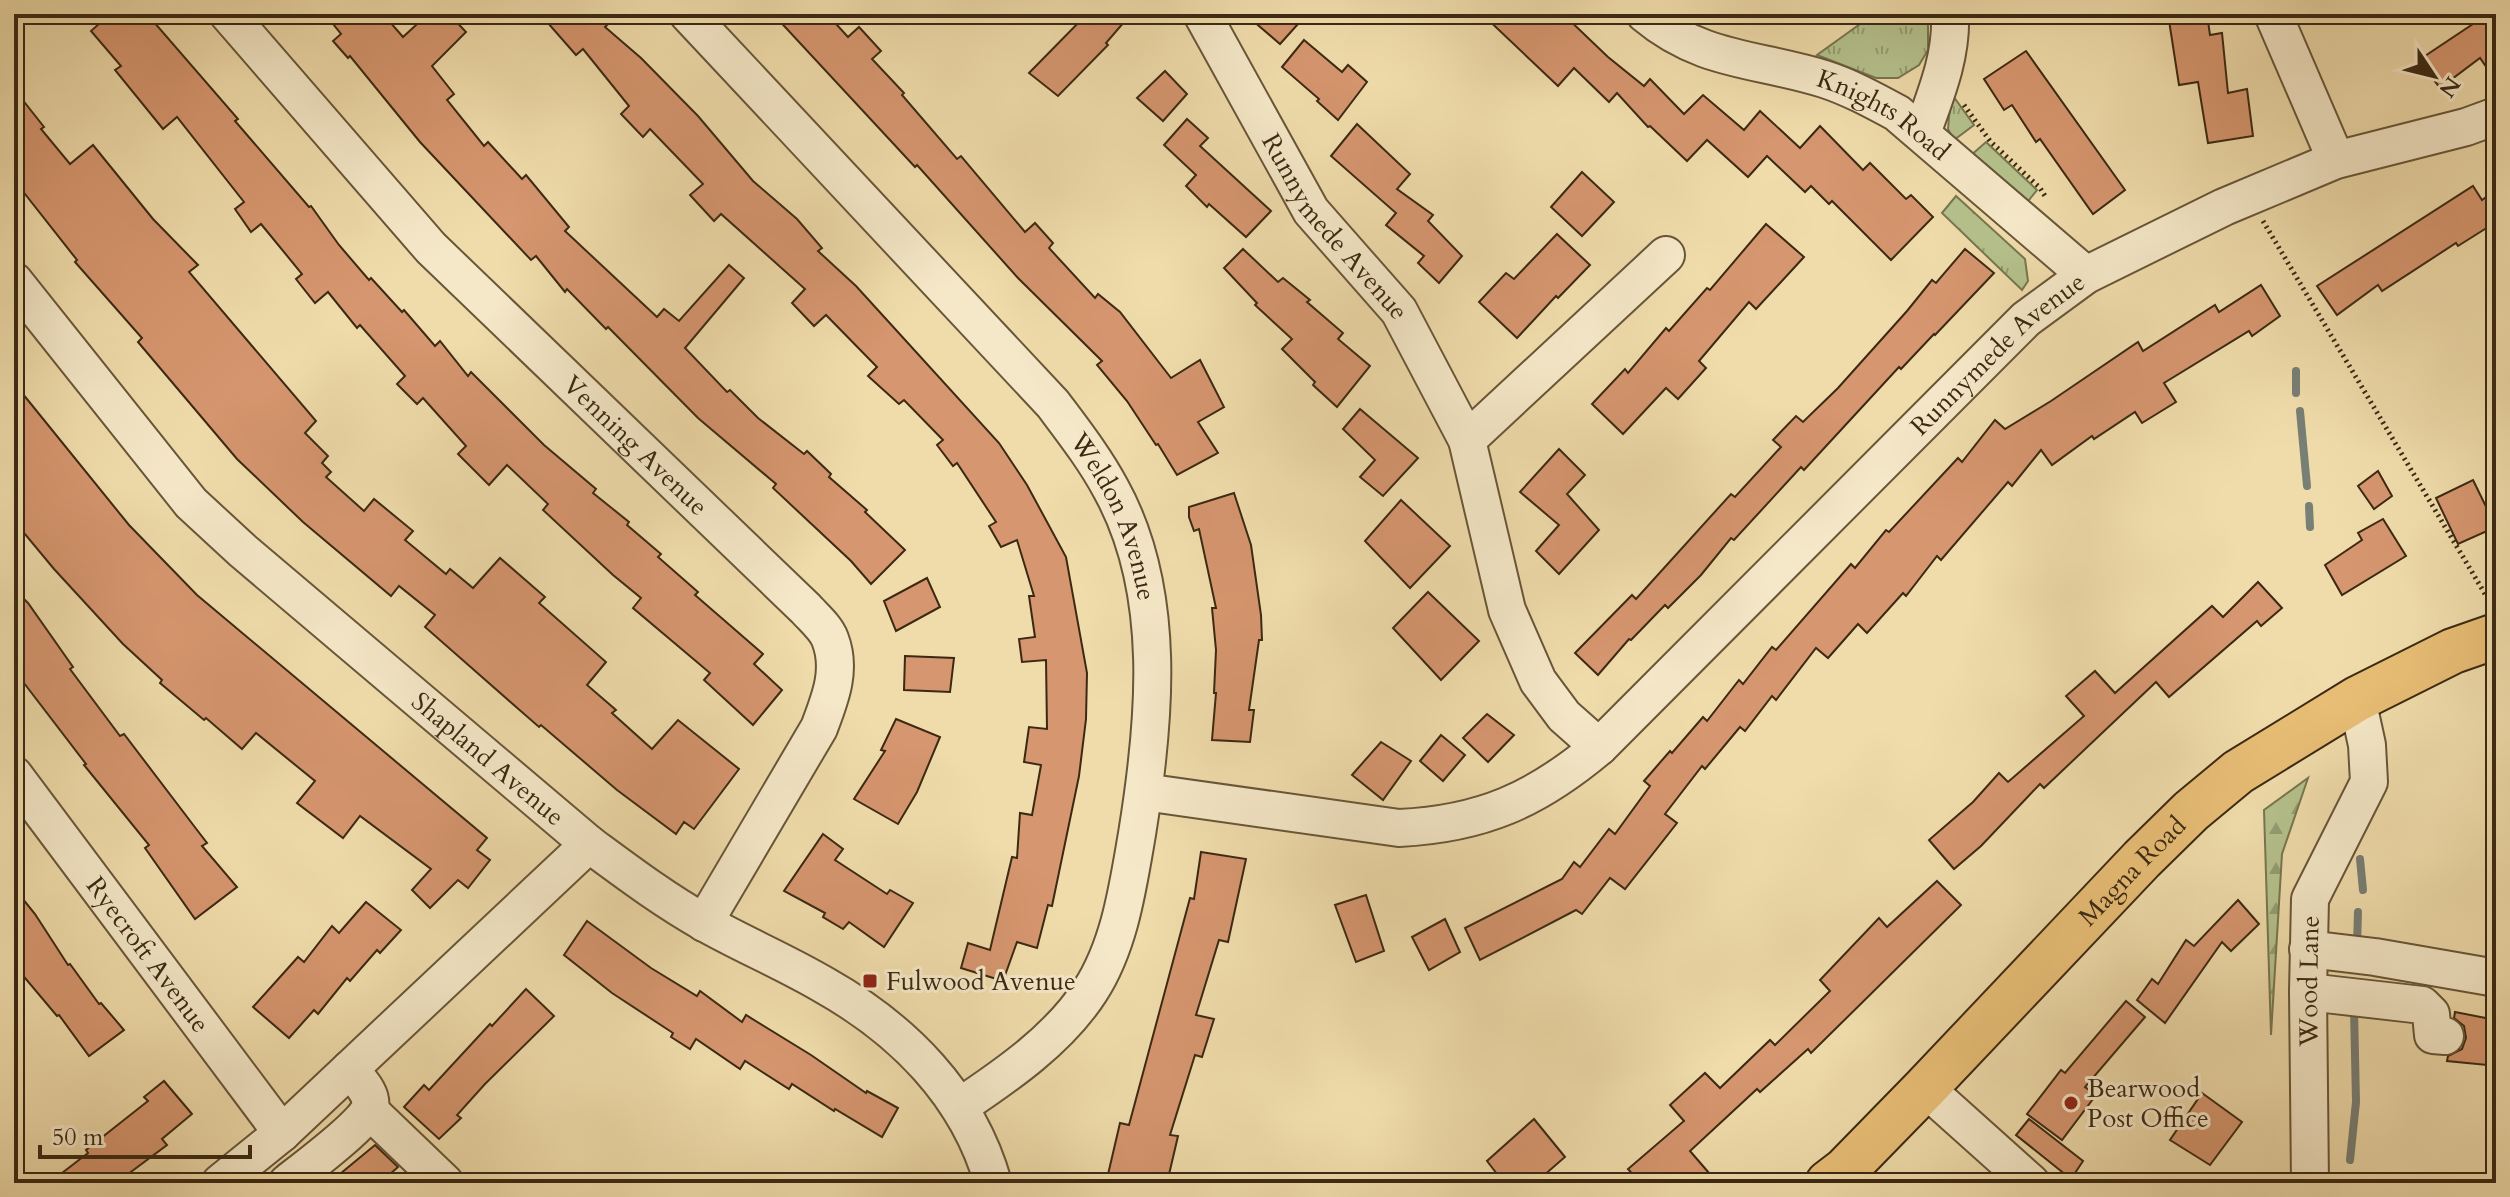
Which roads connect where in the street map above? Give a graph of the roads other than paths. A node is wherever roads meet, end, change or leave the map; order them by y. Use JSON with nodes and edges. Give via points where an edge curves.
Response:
{"nodes":[{"id":1,"x":228,"y":14,"type":"edge"},
{"id":2,"x":688,"y":14,"type":"edge"},
{"id":3,"x":1202,"y":14,"type":"edge"},
{"id":4,"x":1645,"y":14,"type":"edge"},
{"id":5,"x":1950,"y":14,"type":"edge"},
{"id":6,"x":2273,"y":14,"type":"edge"},
{"id":7,"x":2496,"y":116,"type":"edge"},
{"id":8,"x":1922,"y":133,"type":"junction"},
{"id":9,"x":2336,"y":160,"type":"junction"},
{"id":10,"x":1666,"y":255,"type":"dead end"},
{"id":11,"x":2086,"y":275,"type":"junction"},
{"id":12,"x":14,"y":281,"type":"edge"},
{"id":13,"x":1467,"y":440,"type":"junction"},
{"id":14,"x":2496,"y":636,"type":"edge"},
{"id":15,"x":2357,"y":699,"type":"junction"},
{"id":16,"x":1599,"y":747,"type":"junction"},
{"id":17,"x":14,"y":775,"type":"edge"},
{"id":18,"x":1144,"y":792,"type":"junction"},
{"id":19,"x":589,"y":844,"type":"junction"},
{"id":20,"x":704,"y":923,"type":"junction"},
{"id":21,"x":2308,"y":949,"type":"junction"},
{"id":22,"x":2496,"y":978,"type":"edge"},
{"id":23,"x":2308,"y":992,"type":"junction"},
{"id":24,"x":2445,"y":1036,"type":"dead end"},
{"id":25,"x":350,"y":1069,"type":"junction"},
{"id":26,"x":1925,"y":1088,"type":"junction"},
{"id":27,"x":959,"y":1107,"type":"junction"},
{"id":28,"x":369,"y":1110,"type":"junction"},
{"id":29,"x":282,"y":1133,"type":"junction"},
{"id":30,"x":220,"y":1183,"type":"edge"},
{"id":31,"x":287,"y":1183,"type":"edge"},
{"id":32,"x":445,"y":1183,"type":"edge"},
{"id":33,"x":993,"y":1183,"type":"edge"},
{"id":34,"x":1828,"y":1183,"type":"edge"},
{"id":35,"x":2031,"y":1183,"type":"edge"},
{"id":36,"x":2310,"y":1183,"type":"edge"}],
"edges":[{"from":1,"to":20,"type":"street","name":"Venning Avenue","via":[[431,248],[830,637],[836,667],[819,728]]},
{"from":2,"to":18,"type":"street","name":"Weldon Avenue","via":[[1053,404],[1113,491],[1145,588],[1152,641]]},
{"from":3,"to":13,"type":"street","name":"Runnymede Avenue","via":[[1311,211],[1399,311]]},
{"from":4,"to":8,"type":"street","name":"Knights Road","via":[[1711,53],[1825,79],[1862,94]]},
{"from":5,"to":8,"type":"street","via":[[1943,75]]},
{"from":6,"to":9,"type":"street"},
{"from":7,"to":9,"type":"street","name":"Runnymede Avenue"},
{"from":8,"to":11,"type":"street","name":"Knights Road"},
{"from":9,"to":11,"type":"street","name":"Runnymede Avenue"},
{"from":10,"to":13,"type":"street"},
{"from":11,"to":16,"type":"street","name":"Runnymede Avenue","via":[[2026,319]]},
{"from":12,"to":19,"type":"street","name":"Shapland Avenue","via":[[191,503]]},
{"from":13,"to":16,"type":"street","name":"Runnymede Avenue","via":[[1507,610],[1526,655],[1564,716]]},
{"from":14,"to":15,"type":"main road","name":"Magna Road","via":[[2453,651]]},
{"from":15,"to":21,"type":"street","name":"Wood Lane","via":[[2369,782],[2310,899]]},
{"from":15,"to":26,"type":"main road","name":"Magna Road","via":[[2238,772],[2191,811]]},
{"from":16,"to":18,"type":"street","name":"Runnymede Avenue","via":[[1539,792],[1501,810],[1431,827],[1399,828]]},
{"from":17,"to":29,"type":"street","name":"Ryecroft Avenue"},
{"from":18,"to":27,"type":"street","name":"Weldon Avenue","via":[[1118,923],[1090,991],[1033,1053]]},
{"from":19,"to":20,"type":"street","name":"Shapland Avenue"},
{"from":19,"to":25,"type":"street"},
{"from":20,"to":27,"type":"street","name":"Shapland Avenue","via":[[867,1011],[940,1078]]},
{"from":21,"to":22,"type":"street"},
{"from":21,"to":23,"type":"street","name":"Wood Lane"},
{"from":23,"to":24,"type":"street","via":[[2422,1005],[2431,1014],[2433,1035]]},
{"from":23,"to":36,"type":"street","name":"Wood Lane"},
{"from":25,"to":28,"type":"street","via":[[369,1096]]},
{"from":25,"to":29,"type":"street"},
{"from":26,"to":34,"type":"main road","name":"Magna Road"},
{"from":26,"to":35,"type":"street"},
{"from":27,"to":33,"type":"street","name":"Shapland Avenue"},
{"from":28,"to":31,"type":"street"},
{"from":28,"to":32,"type":"street"},
{"from":29,"to":30,"type":"street"}]}
